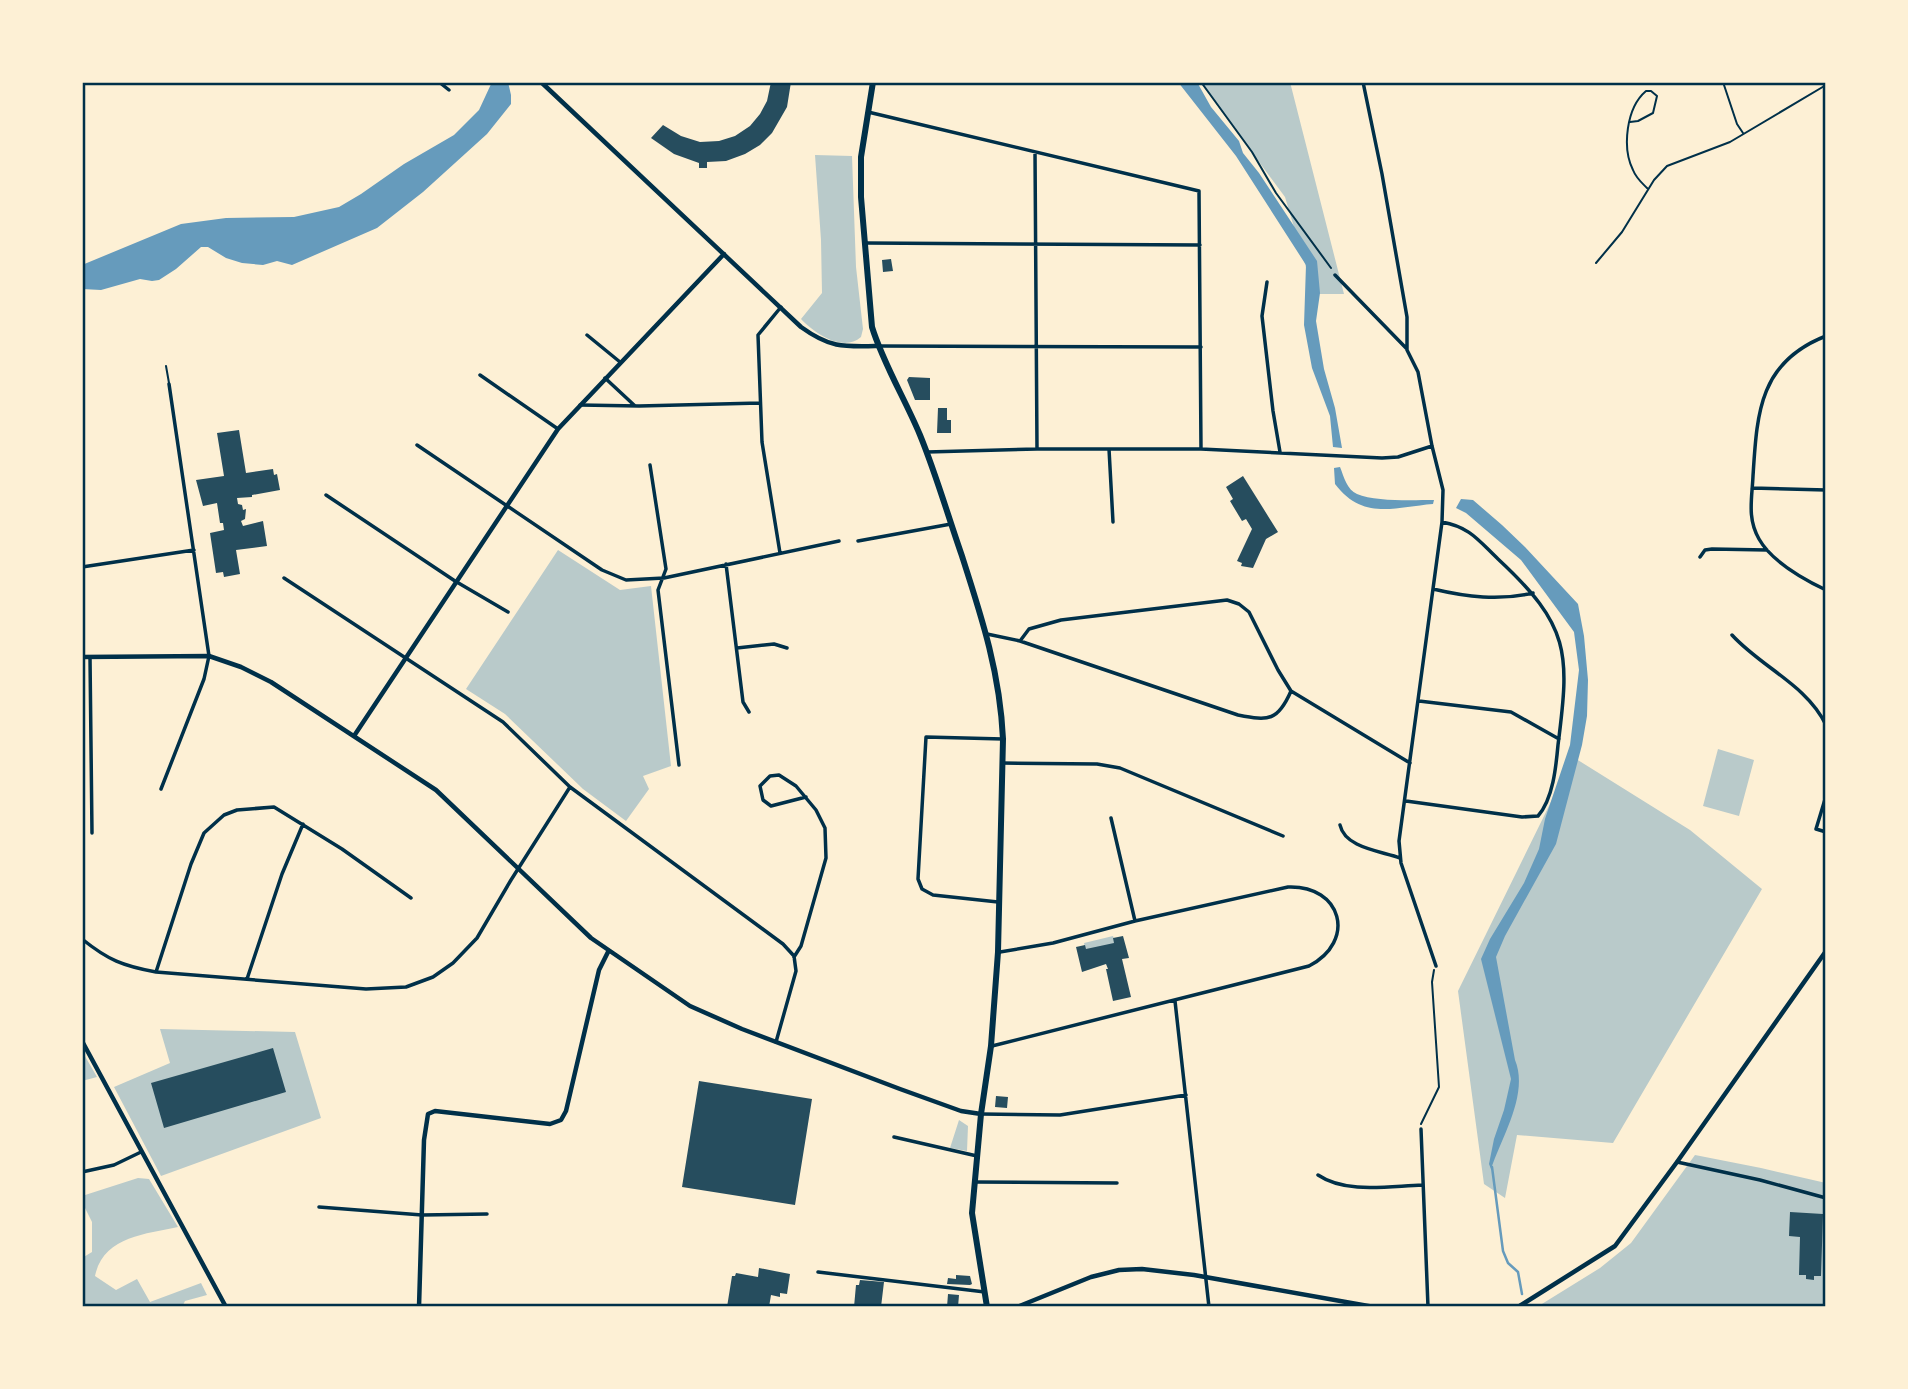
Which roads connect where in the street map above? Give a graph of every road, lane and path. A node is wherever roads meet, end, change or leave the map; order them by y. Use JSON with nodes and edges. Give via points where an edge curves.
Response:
{"nodes":[{"id":1,"x":439,"y":82,"type":"edge"},
{"id":2,"x":541,"y":82,"type":"edge"},
{"id":3,"x":873,"y":82,"type":"edge"},
{"id":4,"x":1201,"y":82,"type":"edge"},
{"id":5,"x":1363,"y":82,"type":"edge"},
{"id":6,"x":1723,"y":82,"type":"edge"},
{"id":7,"x":1826,"y":85,"type":"edge"},
{"id":8,"x":449,"y":90,"type":"dead end"},
{"id":9,"x":868,"y":112,"type":"junction"},
{"id":10,"x":1630,"y":122,"type":"junction"},
{"id":11,"x":1744,"y":134,"type":"junction"},
{"id":12,"x":1035,"y":152,"type":"junction"},
{"id":13,"x":1648,"y":189,"type":"junction"},
{"id":14,"x":864,"y":243,"type":"junction"},
{"id":15,"x":1036,"y":244,"type":"junction"},
{"id":16,"x":1200,"y":245,"type":"junction"},
{"id":17,"x":724,"y":254,"type":"junction"},
{"id":18,"x":1596,"y":263,"type":"dead end"},
{"id":19,"x":1335,"y":275,"type":"joint"},
{"id":20,"x":1267,"y":282,"type":"dead end"},
{"id":21,"x":780,"y":307,"type":"junction"},
{"id":22,"x":587,"y":335,"type":"dead end"},
{"id":23,"x":1826,"y":335,"type":"edge"},
{"id":24,"x":878,"y":346,"type":"junction"},
{"id":25,"x":1038,"y":347,"type":"junction"},
{"id":26,"x":1201,"y":348,"type":"junction"},
{"id":27,"x":1407,"y":350,"type":"junction"},
{"id":28,"x":620,"y":362,"type":"junction"},
{"id":29,"x":166,"y":366,"type":"dead end"},
{"id":30,"x":480,"y":375,"type":"dead end"},
{"id":31,"x":605,"y":378,"type":"junction"},
{"id":32,"x":169,"y":384,"type":"joint"},
{"id":33,"x":760,"y":403,"type":"junction"},
{"id":34,"x":578,"y":405,"type":"junction"},
{"id":35,"x":636,"y":406,"type":"junction"},
{"id":36,"x":558,"y":429,"type":"junction"},
{"id":37,"x":417,"y":445,"type":"dead end"},
{"id":38,"x":1432,"y":446,"type":"junction"},
{"id":39,"x":1037,"y":449,"type":"junction"},
{"id":40,"x":1109,"y":449,"type":"junction"},
{"id":41,"x":1201,"y":449,"type":"junction"},
{"id":42,"x":927,"y":452,"type":"junction"},
{"id":43,"x":1280,"y":452,"type":"junction"},
{"id":44,"x":650,"y":465,"type":"dead end"},
{"id":45,"x":1752,"y":488,"type":"junction"},
{"id":46,"x":1826,"y":490,"type":"edge"},
{"id":47,"x":326,"y":495,"type":"dead end"},
{"id":48,"x":506,"y":505,"type":"junction"},
{"id":49,"x":1113,"y":522,"type":"dead end"},
{"id":50,"x":1442,"y":522,"type":"junction"},
{"id":51,"x":951,"y":524,"type":"junction"},
{"id":52,"x":839,"y":541,"type":"dead end"},
{"id":53,"x":858,"y":541,"type":"dead end"},
{"id":54,"x":194,"y":550,"type":"junction"},
{"id":55,"x":1767,"y":550,"type":"junction"},
{"id":56,"x":780,"y":553,"type":"junction"},
{"id":57,"x":1700,"y":557,"type":"dead end"},
{"id":58,"x":726,"y":564,"type":"junction"},
{"id":59,"x":82,"y":567,"type":"edge"},
{"id":60,"x":284,"y":578,"type":"dead end"},
{"id":61,"x":664,"y":578,"type":"junction"},
{"id":62,"x":455,"y":581,"type":"junction"},
{"id":63,"x":1433,"y":589,"type":"junction"},
{"id":64,"x":1826,"y":590,"type":"edge"},
{"id":65,"x":1533,"y":593,"type":"junction"},
{"id":66,"x":508,"y":612,"type":"dead end"},
{"id":67,"x":987,"y":634,"type":"junction"},
{"id":68,"x":1732,"y":635,"type":"dead end"},
{"id":69,"x":1020,"y":641,"type":"junction"},
{"id":70,"x":737,"y":648,"type":"junction"},
{"id":71,"x":787,"y":648,"type":"dead end"},
{"id":72,"x":209,"y":656,"type":"junction"},
{"id":73,"x":82,"y":657,"type":"edge"},
{"id":74,"x":90,"y":657,"type":"junction"},
{"id":75,"x":405,"y":658,"type":"junction"},
{"id":76,"x":1291,"y":691,"type":"junction"},
{"id":77,"x":1418,"y":701,"type":"junction"},
{"id":78,"x":749,"y":712,"type":"dead end"},
{"id":79,"x":1826,"y":725,"type":"edge"},
{"id":80,"x":354,"y":736,"type":"junction"},
{"id":81,"x":1003,"y":739,"type":"junction"},
{"id":82,"x":1559,"y":739,"type":"junction"},
{"id":83,"x":1002,"y":763,"type":"junction"},
{"id":84,"x":1410,"y":763,"type":"junction"},
{"id":85,"x":679,"y":765,"type":"dead end"},
{"id":86,"x":570,"y":787,"type":"junction"},
{"id":87,"x":162,"y":789,"type":"dead end"},
{"id":88,"x":1826,"y":796,"type":"edge"},
{"id":89,"x":806,"y":797,"type":"junction"},
{"id":90,"x":1406,"y":801,"type":"junction"},
{"id":91,"x":1111,"y":818,"type":"dead end"},
{"id":92,"x":303,"y":824,"type":"junction"},
{"id":93,"x":1340,"y":825,"type":"dead end"},
{"id":94,"x":1826,"y":832,"type":"edge"},
{"id":95,"x":92,"y":833,"type":"dead end"},
{"id":96,"x":1283,"y":836,"type":"dead end"},
{"id":97,"x":1401,"y":858,"type":"junction"},
{"id":98,"x":518,"y":868,"type":"junction"},
{"id":99,"x":411,"y":898,"type":"dead end"},
{"id":100,"x":998,"y":902,"type":"junction"},
{"id":101,"x":1135,"y":921,"type":"junction"},
{"id":102,"x":82,"y":939,"type":"edge"},
{"id":103,"x":1826,"y":951,"type":"edge"},
{"id":104,"x":608,"y":952,"type":"junction"},
{"id":105,"x":998,"y":952,"type":"junction"},
{"id":106,"x":794,"y":957,"type":"junction"},
{"id":107,"x":1436,"y":966,"type":"joint"},
{"id":108,"x":156,"y":972,"type":"junction"},
{"id":109,"x":247,"y":979,"type":"junction"},
{"id":110,"x":1175,"y":1001,"type":"junction"},
{"id":111,"x":82,"y":1041,"type":"edge"},
{"id":112,"x":776,"y":1042,"type":"junction"},
{"id":113,"x":990,"y":1046,"type":"junction"},
{"id":114,"x":1186,"y":1095,"type":"junction"},
{"id":115,"x":981,"y":1114,"type":"junction"},
{"id":116,"x":1421,"y":1129,"type":"joint"},
{"id":117,"x":894,"y":1137,"type":"dead end"},
{"id":118,"x":141,"y":1152,"type":"junction"},
{"id":119,"x":977,"y":1156,"type":"junction"},
{"id":120,"x":1677,"y":1163,"type":"junction"},
{"id":121,"x":82,"y":1172,"type":"edge"},
{"id":122,"x":1318,"y":1175,"type":"dead end"},
{"id":123,"x":974,"y":1182,"type":"junction"},
{"id":124,"x":1117,"y":1183,"type":"dead end"},
{"id":125,"x":1422,"y":1185,"type":"junction"},
{"id":126,"x":1826,"y":1198,"type":"edge"},
{"id":127,"x":319,"y":1207,"type":"dead end"},
{"id":128,"x":487,"y":1214,"type":"dead end"},
{"id":129,"x":422,"y":1215,"type":"junction"},
{"id":130,"x":818,"y":1272,"type":"dead end"},
{"id":131,"x":1207,"y":1277,"type":"junction"},
{"id":132,"x":985,"y":1292,"type":"junction"},
{"id":133,"x":226,"y":1307,"type":"edge"},
{"id":134,"x":419,"y":1307,"type":"edge"},
{"id":135,"x":988,"y":1307,"type":"edge"},
{"id":136,"x":1017,"y":1307,"type":"edge"},
{"id":137,"x":1209,"y":1307,"type":"edge"},
{"id":138,"x":1374,"y":1307,"type":"edge"},
{"id":139,"x":1428,"y":1307,"type":"edge"},
{"id":140,"x":1518,"y":1307,"type":"edge"}],
"edges":[{"from":1,"to":8,"type":"street"},
{"from":2,"to":17,"type":"street"},
{"from":3,"to":9,"type":"main road"},
{"from":4,"to":19,"type":"path"},
{"from":5,"to":27,"type":"street","via":[[1407,317]]},
{"from":6,"to":11,"type":"lane"},
{"from":7,"to":11,"type":"lane"},
{"from":9,"to":12,"type":"street"},
{"from":9,"to":14,"type":"main road","via":[[861,157]]},
{"from":10,"to":10,"type":"lane","via":[[1653,113],[1657,96],[1651,91],[1643,94]]},
{"from":10,"to":13,"type":"lane","via":[[1629,158]]},
{"from":11,"to":13,"type":"lane","via":[[1667,166]]},
{"from":12,"to":15,"type":"street"},
{"from":12,"to":16,"type":"street","via":[[1199,191]]},
{"from":13,"to":18,"type":"lane"},
{"from":14,"to":15,"type":"street"},
{"from":14,"to":24,"type":"main road"},
{"from":15,"to":16,"type":"street"},
{"from":15,"to":25,"type":"street"},
{"from":16,"to":26,"type":"street"},
{"from":17,"to":21,"type":"street"},
{"from":17,"to":28,"type":"street"},
{"from":19,"to":27,"type":"street"},
{"from":20,"to":43,"type":"street","via":[[1262,316]]},
{"from":21,"to":24,"type":"street","via":[[822,342]]},
{"from":21,"to":33,"type":"street","via":[[758,335]]},
{"from":22,"to":28,"type":"street"},
{"from":23,"to":45,"type":"street","via":[[1796,351],[1763,394]]},
{"from":24,"to":25,"type":"street"},
{"from":24,"to":42,"type":"main road"},
{"from":25,"to":26,"type":"street"},
{"from":25,"to":39,"type":"street"},
{"from":26,"to":41,"type":"street"},
{"from":27,"to":38,"type":"street","via":[[1418,372]]},
{"from":28,"to":31,"type":"street"},
{"from":29,"to":32,"type":"lane"},
{"from":30,"to":36,"type":"street"},
{"from":31,"to":34,"type":"street"},
{"from":31,"to":35,"type":"street"},
{"from":32,"to":54,"type":"street"},
{"from":33,"to":35,"type":"street"},
{"from":33,"to":56,"type":"street"},
{"from":34,"to":35,"type":"street"},
{"from":34,"to":36,"type":"street"},
{"from":36,"to":48,"type":"street"},
{"from":37,"to":48,"type":"street"},
{"from":38,"to":43,"type":"street","via":[[1382,458]]},
{"from":38,"to":50,"type":"street","via":[[1443,490]]},
{"from":39,"to":40,"type":"street"},
{"from":39,"to":42,"type":"street"},
{"from":40,"to":41,"type":"street"},
{"from":40,"to":49,"type":"street"},
{"from":41,"to":43,"type":"street"},
{"from":42,"to":51,"type":"main road"},
{"from":44,"to":61,"type":"street"},
{"from":45,"to":46,"type":"street"},
{"from":45,"to":55,"type":"street","via":[[1749,509]]},
{"from":47,"to":62,"type":"street"},
{"from":48,"to":61,"type":"street","via":[[602,570],[626,580]]},
{"from":48,"to":62,"type":"street"},
{"from":50,"to":63,"type":"street"},
{"from":50,"to":65,"type":"street","via":[[1471,533]]},
{"from":51,"to":53,"type":"street"},
{"from":51,"to":67,"type":"main road"},
{"from":52,"to":56,"type":"street"},
{"from":54,"to":59,"type":"street"},
{"from":54,"to":72,"type":"street"},
{"from":55,"to":57,"type":"street","via":[[1712,549]]},
{"from":55,"to":64,"type":"street"},
{"from":56,"to":58,"type":"street"},
{"from":58,"to":61,"type":"street"},
{"from":58,"to":70,"type":"street"},
{"from":60,"to":75,"type":"street"},
{"from":61,"to":85,"type":"street","via":[[658,590]]},
{"from":62,"to":66,"type":"street"},
{"from":62,"to":75,"type":"street"},
{"from":63,"to":65,"type":"street","via":[[1468,597],[1515,598]]},
{"from":63,"to":77,"type":"street"},
{"from":65,"to":82,"type":"street","via":[[1562,650],[1565,693]]},
{"from":67,"to":69,"type":"street"},
{"from":67,"to":81,"type":"main road"},
{"from":68,"to":79,"type":"street","via":[[1748,653],[1803,694]]},
{"from":69,"to":76,"type":"street","via":[[1263,720],[1283,710]]},
{"from":69,"to":76,"type":"street","via":[[1029,629],[1061,620],[1227,600],[1250,612]]},
{"from":70,"to":71,"type":"street"},
{"from":70,"to":78,"type":"street","via":[[743,702]]},
{"from":72,"to":74,"type":"street"},
{"from":72,"to":80,"type":"street","via":[[271,682]]},
{"from":72,"to":87,"type":"street"},
{"from":73,"to":74,"type":"street"},
{"from":74,"to":95,"type":"street"},
{"from":75,"to":80,"type":"street"},
{"from":75,"to":86,"type":"street","via":[[503,722]]},
{"from":76,"to":84,"type":"street"},
{"from":77,"to":82,"type":"street","via":[[1511,712]]},
{"from":77,"to":84,"type":"street"},
{"from":80,"to":98,"type":"street","via":[[436,790]]},
{"from":81,"to":83,"type":"main road"},
{"from":81,"to":100,"type":"street","via":[[926,737],[918,879],[922,890],[933,895]]},
{"from":82,"to":90,"type":"street","via":[[1551,785],[1538,816]]},
{"from":83,"to":96,"type":"street","via":[[1120,768]]},
{"from":83,"to":100,"type":"main road"},
{"from":84,"to":90,"type":"street"},
{"from":86,"to":98,"type":"street"},
{"from":86,"to":106,"type":"street","via":[[783,944]]},
{"from":88,"to":94,"type":"street","via":[[1816,829]]},
{"from":89,"to":89,"type":"street","via":[[771,806],[763,800],[760,786],[765,778],[779,775]]},
{"from":89,"to":106,"type":"street","via":[[825,828],[826,858]]},
{"from":90,"to":97,"type":"street"},
{"from":91,"to":101,"type":"street"},
{"from":92,"to":99,"type":"street"},
{"from":92,"to":108,"type":"street","via":[[274,807],[253,807],[224,815],[204,833]]},
{"from":92,"to":109,"type":"street"},
{"from":93,"to":97,"type":"street","via":[[1351,842]]},
{"from":97,"to":107,"type":"street"},
{"from":98,"to":104,"type":"street"},
{"from":98,"to":109,"type":"street","via":[[477,938],[433,977],[406,987],[366,989]]},
{"from":100,"to":105,"type":"main road"},
{"from":101,"to":105,"type":"street"},
{"from":101,"to":110,"type":"street","via":[[1299,887],[1320,892],[1331,903],[1339,931],[1321,960]]},
{"from":102,"to":108,"type":"street","via":[[124,966]]},
{"from":103,"to":120,"type":"street"},
{"from":104,"to":112,"type":"street","via":[[694,1008]]},
{"from":104,"to":129,"type":"street","via":[[599,970],[566,1111],[550,1124],[429,1112]]},
{"from":105,"to":113,"type":"main road"},
{"from":106,"to":112,"type":"street","via":[[794,982]]},
{"from":107,"to":116,"type":"path","via":[[1432,982],[1439,1087]]},
{"from":108,"to":109,"type":"street"},
{"from":110,"to":113,"type":"street"},
{"from":110,"to":114,"type":"street"},
{"from":111,"to":118,"type":"street"},
{"from":112,"to":115,"type":"street","via":[[930,1100]]},
{"from":113,"to":115,"type":"main road"},
{"from":114,"to":115,"type":"street","via":[[1060,1115]]},
{"from":114,"to":131,"type":"street"},
{"from":115,"to":119,"type":"main road"},
{"from":116,"to":125,"type":"street"},
{"from":117,"to":119,"type":"street"},
{"from":118,"to":121,"type":"street","via":[[114,1165]]},
{"from":118,"to":133,"type":"street"},
{"from":119,"to":123,"type":"main road"},
{"from":120,"to":126,"type":"street"},
{"from":120,"to":140,"type":"street","via":[[1615,1246]]},
{"from":122,"to":125,"type":"street","via":[[1348,1186]]},
{"from":123,"to":124,"type":"street"},
{"from":123,"to":132,"type":"main road","via":[[972,1223]]},
{"from":125,"to":139,"type":"street"},
{"from":127,"to":129,"type":"street"},
{"from":128,"to":129,"type":"street"},
{"from":129,"to":134,"type":"street"},
{"from":130,"to":132,"type":"street"},
{"from":131,"to":136,"type":"street","via":[[1119,1270]]},
{"from":131,"to":137,"type":"street"},
{"from":131,"to":138,"type":"street"},
{"from":132,"to":135,"type":"main road"}]}
